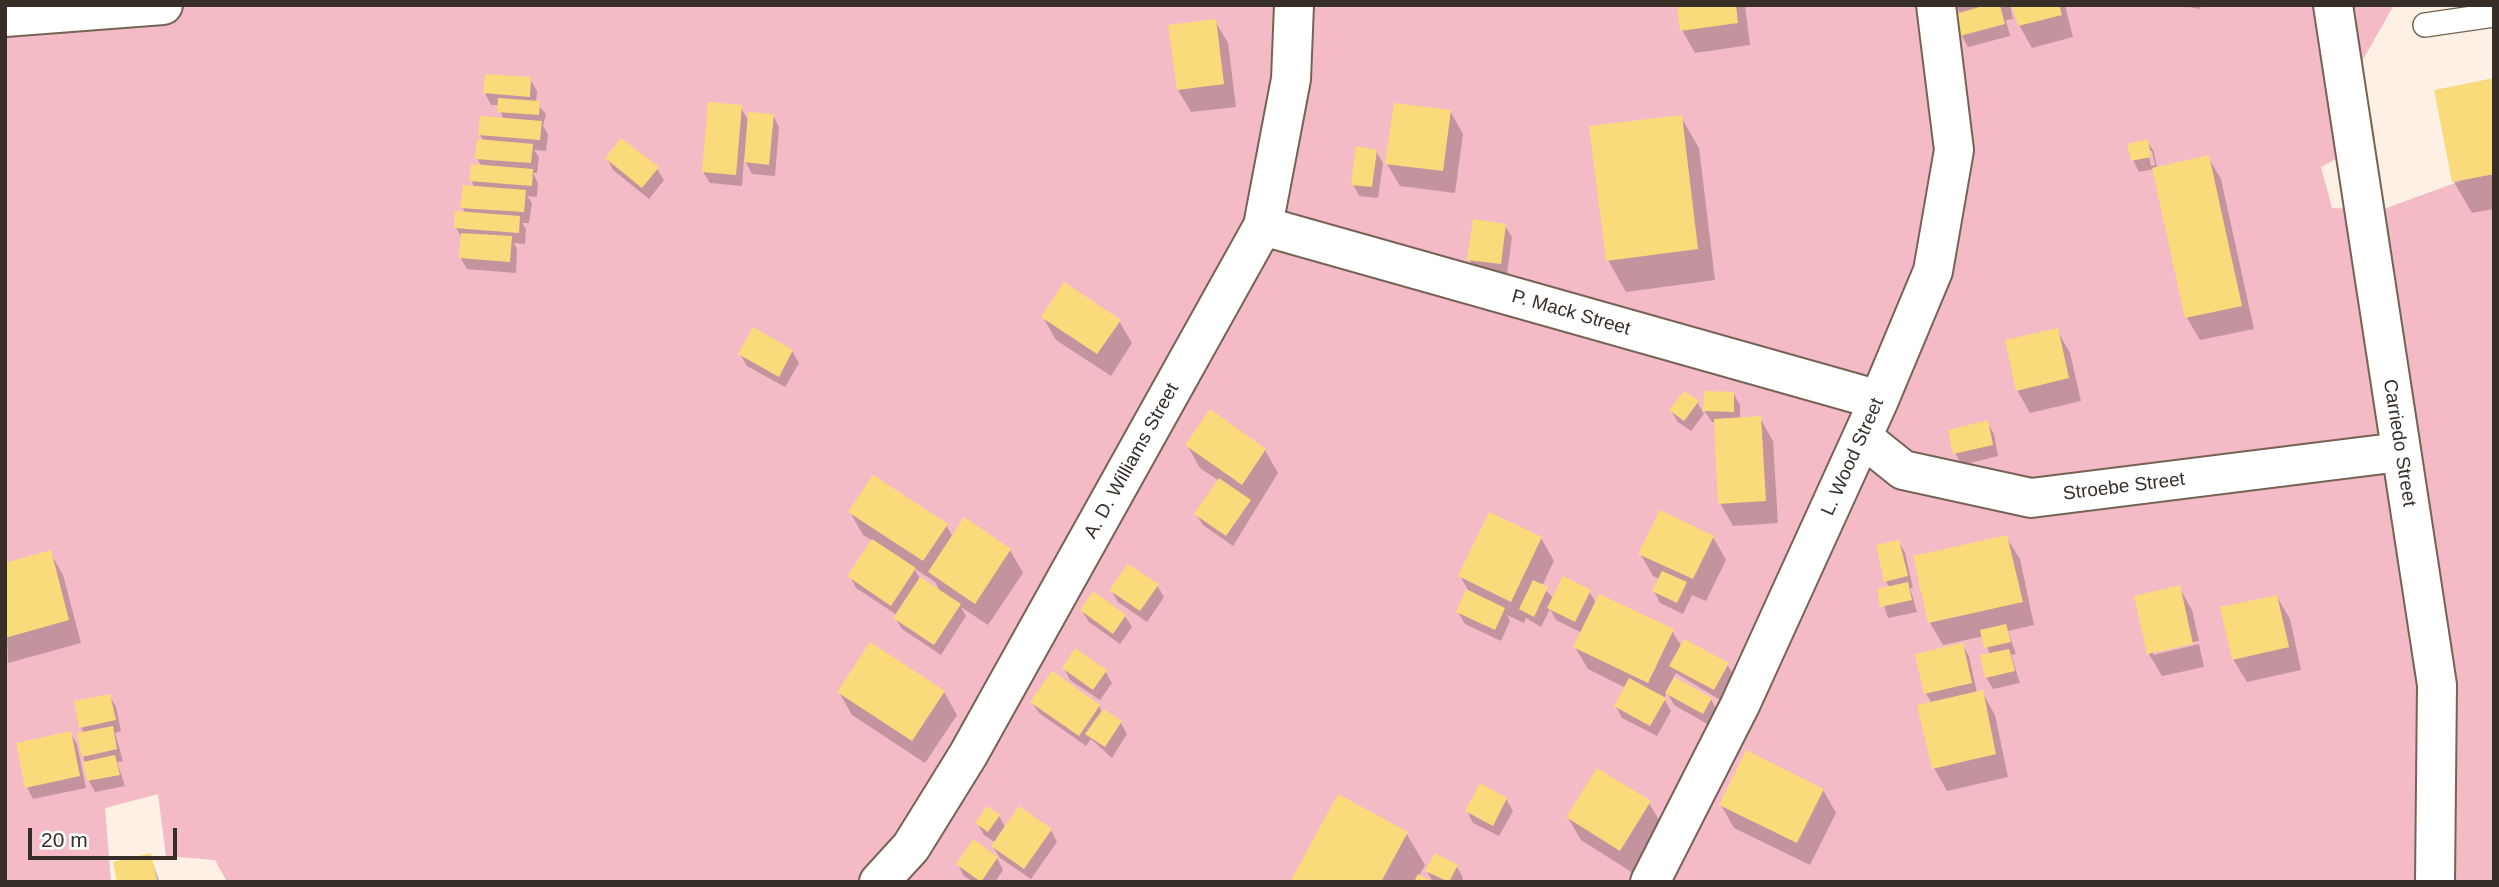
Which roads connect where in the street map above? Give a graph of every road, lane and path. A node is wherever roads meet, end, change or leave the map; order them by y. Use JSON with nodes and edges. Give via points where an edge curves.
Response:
{"nodes":[{"id":1,"x":163,"y":5,"type":"edge"},
{"id":2,"x":1294,"y":5,"type":"edge"},
{"id":3,"x":1936,"y":5,"type":"edge"},
{"id":4,"x":2333,"y":5,"type":"edge"},
{"id":5,"x":2494,"y":15,"type":"edge"},
{"id":6,"x":5,"y":17,"type":"edge"},
{"id":7,"x":2425,"y":25,"type":"dead end"},
{"id":8,"x":1263,"y":226,"type":"junction"},
{"id":9,"x":1879,"y":400,"type":"junction"},
{"id":10,"x":1862,"y":437,"type":"junction"},
{"id":11,"x":2400,"y":452,"type":"junction"},
{"id":12,"x":879,"y":882,"type":"edge"},
{"id":13,"x":1650,"y":882,"type":"edge"},
{"id":14,"x":2435,"y":882,"type":"edge"}],
"edges":[{"from":1,"to":6,"type":"street"},
{"from":2,"to":8,"type":"street","name":"A. D. Williams Street","via":[[1291,79]]},
{"from":3,"to":9,"type":"street","name":"L. Wood Street","via":[[1954,150],[1933,271]]},
{"from":4,"to":11,"type":"street","name":"Carriedo Street"},
{"from":5,"to":7,"type":"lane"},
{"from":8,"to":9,"type":"street","name":"P. Mack Street"},
{"from":8,"to":12,"type":"street","name":"A. D. Williams Street","via":[[968,755],[911,846]]},
{"from":9,"to":10,"type":"street","name":"L. Wood Street"},
{"from":10,"to":11,"type":"street","name":"Stroebe Street","via":[[1903,470],[2031,498]]},
{"from":10,"to":13,"type":"street","name":"L. Wood Street","via":[[1740,705]]},
{"from":11,"to":14,"type":"street","name":"Carriedo Street","via":[[2437,685]]}]}
